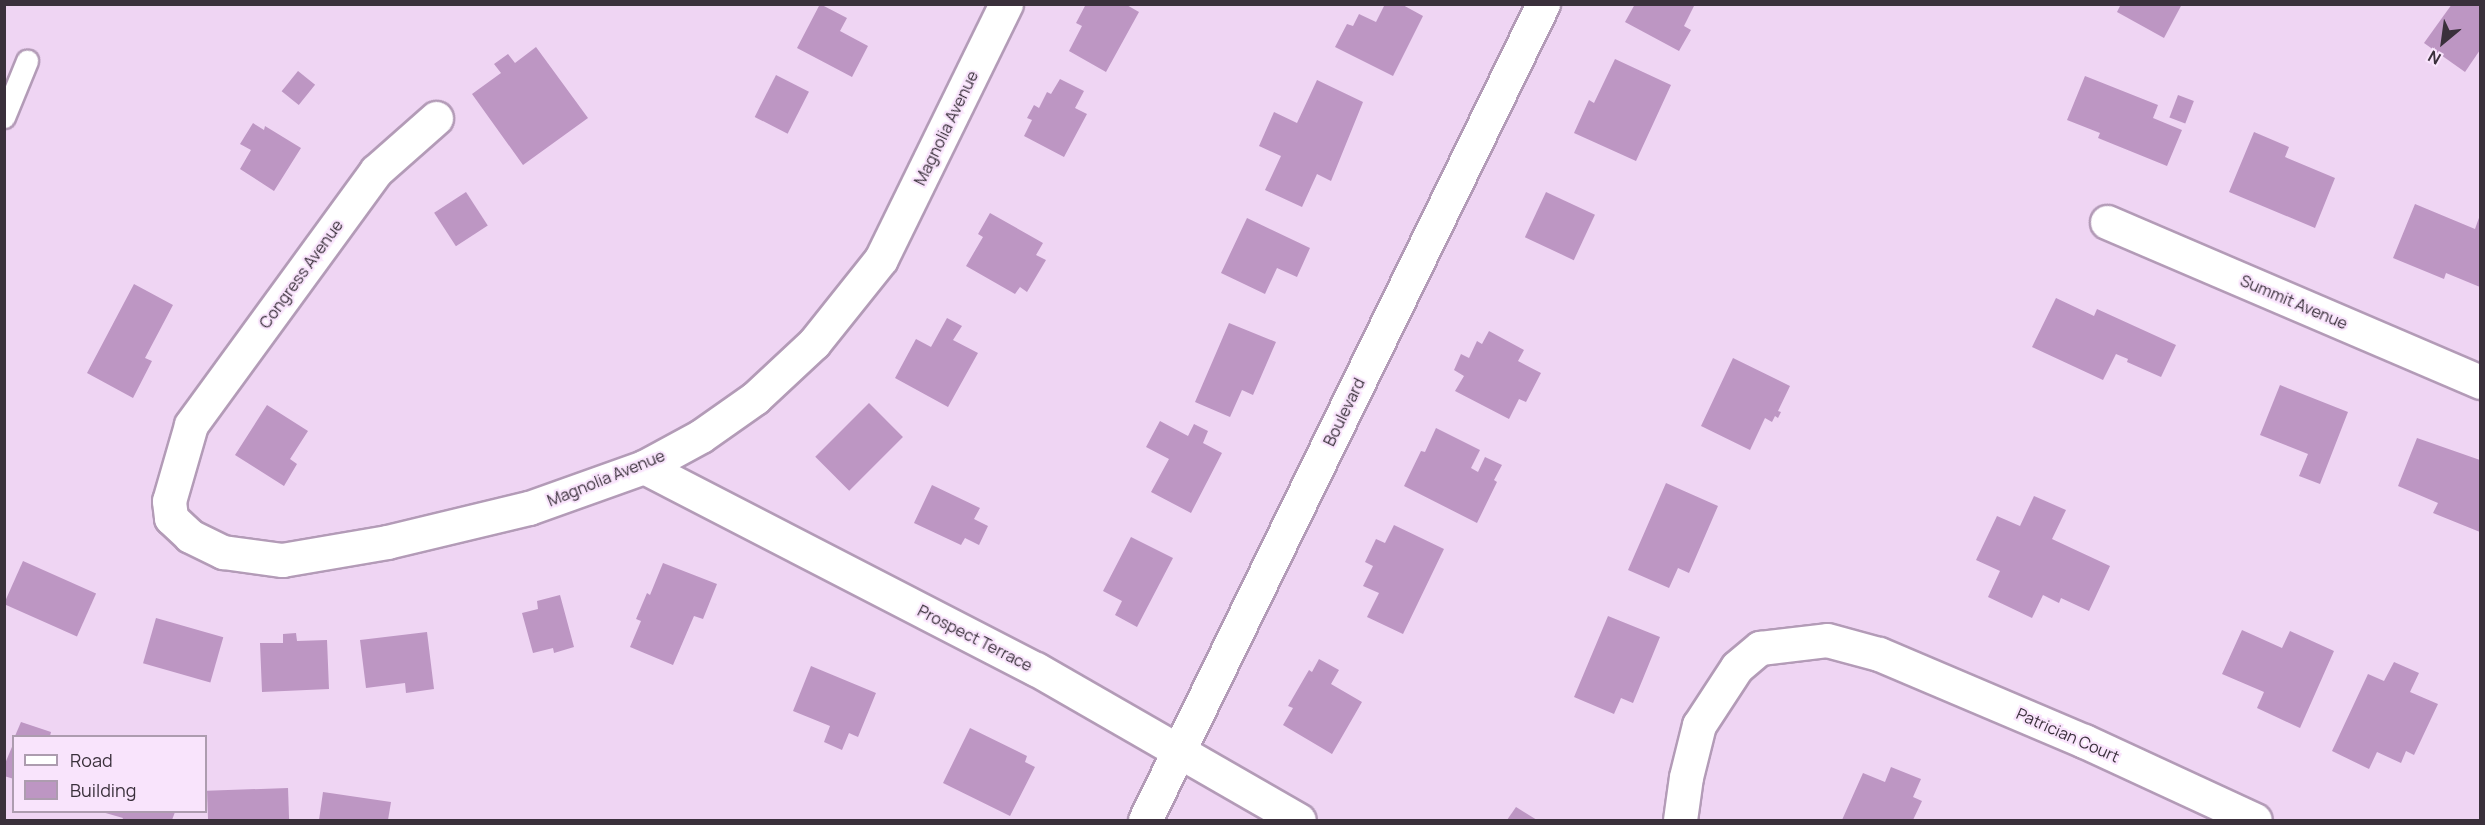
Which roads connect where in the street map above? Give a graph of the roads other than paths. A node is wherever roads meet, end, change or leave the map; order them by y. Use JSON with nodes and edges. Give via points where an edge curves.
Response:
{"nodes":[{"id":1,"x":1006,"y":4,"type":"edge"},
{"id":2,"x":1543,"y":4,"type":"edge"},
{"id":3,"x":27,"y":61,"type":"dead end"},
{"id":4,"x":4,"y":117,"type":"edge"},
{"id":5,"x":436,"y":118,"type":"dead end"},
{"id":6,"x":2107,"y":222,"type":"dead end"},
{"id":7,"x":2481,"y":382,"type":"edge"},
{"id":8,"x":184,"y":444,"type":"joint"},
{"id":9,"x":644,"y":466,"type":"junction"},
{"id":10,"x":1179,"y":750,"type":"junction"},
{"id":11,"x":1145,"y":820,"type":"edge"},
{"id":12,"x":1299,"y":820,"type":"edge"},
{"id":13,"x":1680,"y":820,"type":"edge"},
{"id":14,"x":2255,"y":820,"type":"edge"}],
"edges":[{"from":1,"to":9,"type":"street","name":"Magnolia Avenue","via":[[881,259],[813,343],[755,398],[701,436]]},
{"from":2,"to":10,"type":"street","name":"Boulevard"},
{"from":3,"to":4,"type":"lane"},
{"from":5,"to":8,"type":"street","name":"Congress Avenue","via":[[376,171],[191,425]]},
{"from":6,"to":7,"type":"street","name":"Summit Avenue"},
{"from":8,"to":9,"type":"street","name":"Magnolia Avenue","via":[[169,501],[171,518],[190,536],[223,552],[282,560],[387,542],[529,508]]},
{"from":9,"to":10,"type":"street","name":"Prospect Terrace","via":[[1036,669]]},
{"from":10,"to":11,"type":"street","name":"Boulevard"},
{"from":10,"to":12,"type":"street","name":"Prospect Terrace"},
{"from":13,"to":14,"type":"street","name":"Patrician Court","via":[[1699,725],[1737,667],[1760,648],[1827,640],[1879,654],[2084,741]]}]}
